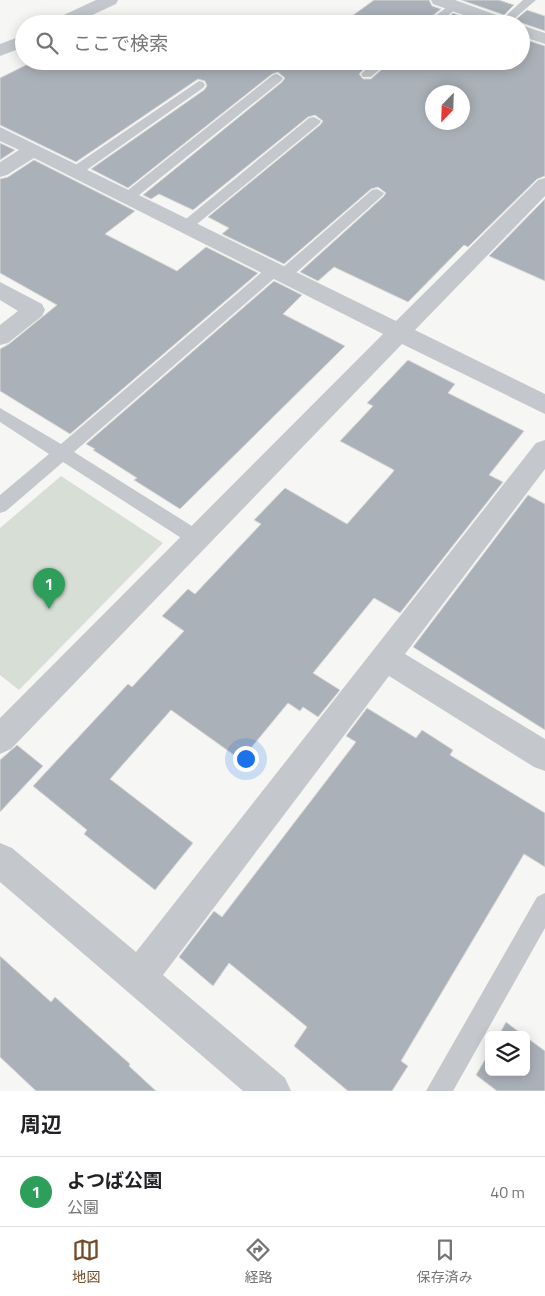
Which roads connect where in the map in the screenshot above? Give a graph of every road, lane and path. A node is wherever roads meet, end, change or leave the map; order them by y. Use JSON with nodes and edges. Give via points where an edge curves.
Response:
{"nodes":[{"id":1,"x":110,"y":0,"type":"edge"},
{"id":2,"x":530,"y":0,"type":"edge"},
{"id":3,"x":448,"y":2,"type":"edge"},
{"id":4,"x":78,"y":15,"type":"edge"},
{"id":5,"x":437,"y":15,"type":"edge"},
{"id":6,"x":483,"y":15,"type":"edge"},
{"id":7,"x":513,"y":15,"type":"edge"},
{"id":8,"x":530,"y":33,"type":"edge"},
{"id":9,"x":545,"y":39,"type":"edge"},
{"id":10,"x":15,"y":44,"type":"edge"},
{"id":11,"x":0,"y":50,"type":"edge"},
{"id":12,"x":372,"y":70,"type":"edge"},
{"id":13,"x":367,"y":74,"type":"dead end"},
{"id":14,"x":277,"y":78,"type":"dead end"},
{"id":15,"x":199,"y":85,"type":"dead end"},
{"id":16,"x":314,"y":121,"type":"dead end"},
{"id":17,"x":0,"y":133,"type":"edge"},
{"id":18,"x":33,"y":150,"type":"junction"},
{"id":19,"x":0,"y":171,"type":"edge"},
{"id":20,"x":76,"y":171,"type":"junction"},
{"id":21,"x":545,"y":184,"type":"edge"},
{"id":22,"x":376,"y":193,"type":"dead end"},
{"id":23,"x":128,"y":197,"type":"junction"},
{"id":24,"x":186,"y":226,"type":"junction"},
{"id":25,"x":279,"y":272,"type":"junction"},
{"id":26,"x":0,"y":290,"type":"edge"},
{"id":27,"x":399,"y":332,"type":"junction"},
{"id":28,"x":0,"y":337,"type":"edge"},
{"id":29,"x":545,"y":405,"type":"edge"},
{"id":30,"x":0,"y":414,"type":"edge"},
{"id":31,"x":545,"y":450,"type":"edge"},
{"id":32,"x":60,"y":452,"type":"junction"},
{"id":33,"x":0,"y":506,"type":"edge"},
{"id":34,"x":196,"y":538,"type":"junction"},
{"id":35,"x":384,"y":657,"type":"junction"},
{"id":36,"x":0,"y":738,"type":"edge"},
{"id":37,"x":545,"y":756,"type":"edge"},
{"id":38,"x":0,"y":860,"type":"edge"},
{"id":39,"x":545,"y":905,"type":"edge"},
{"id":40,"x":139,"y":978,"type":"junction"},
{"id":41,"x":272,"y":1091,"type":"edge"},
{"id":42,"x":439,"y":1091,"type":"edge"}],
"edges":[{"from":1,"to":4,"type":"street"},
{"from":2,"to":7,"type":"lane"},
{"from":3,"to":5,"type":"lane"},
{"from":3,"to":6,"type":"street"},
{"from":8,"to":9,"type":"street"},
{"from":10,"to":11,"type":"street"},
{"from":12,"to":13,"type":"lane"},
{"from":14,"to":23,"type":"lane"},
{"from":15,"to":20,"type":"lane"},
{"from":16,"to":24,"type":"lane"},
{"from":17,"to":18,"type":"street"},
{"from":18,"to":19,"type":"street"},
{"from":18,"to":20,"type":"street"},
{"from":20,"to":23,"type":"street"},
{"from":21,"to":27,"type":"street"},
{"from":22,"to":25,"type":"lane"},
{"from":23,"to":24,"type":"street"},
{"from":24,"to":25,"type":"street"},
{"from":25,"to":27,"type":"street"},
{"from":25,"to":32,"type":"lane"},
{"from":26,"to":28,"type":"street","via":[[34,310]]},
{"from":27,"to":29,"type":"street"},
{"from":27,"to":34,"type":"street"},
{"from":30,"to":32,"type":"lane"},
{"from":31,"to":35,"type":"street"},
{"from":32,"to":33,"type":"lane"},
{"from":32,"to":34,"type":"lane"},
{"from":34,"to":36,"type":"street"},
{"from":35,"to":37,"type":"street"},
{"from":35,"to":40,"type":"street"},
{"from":38,"to":40,"type":"street"},
{"from":39,"to":42,"type":"lane"},
{"from":40,"to":41,"type":"street"}]}
